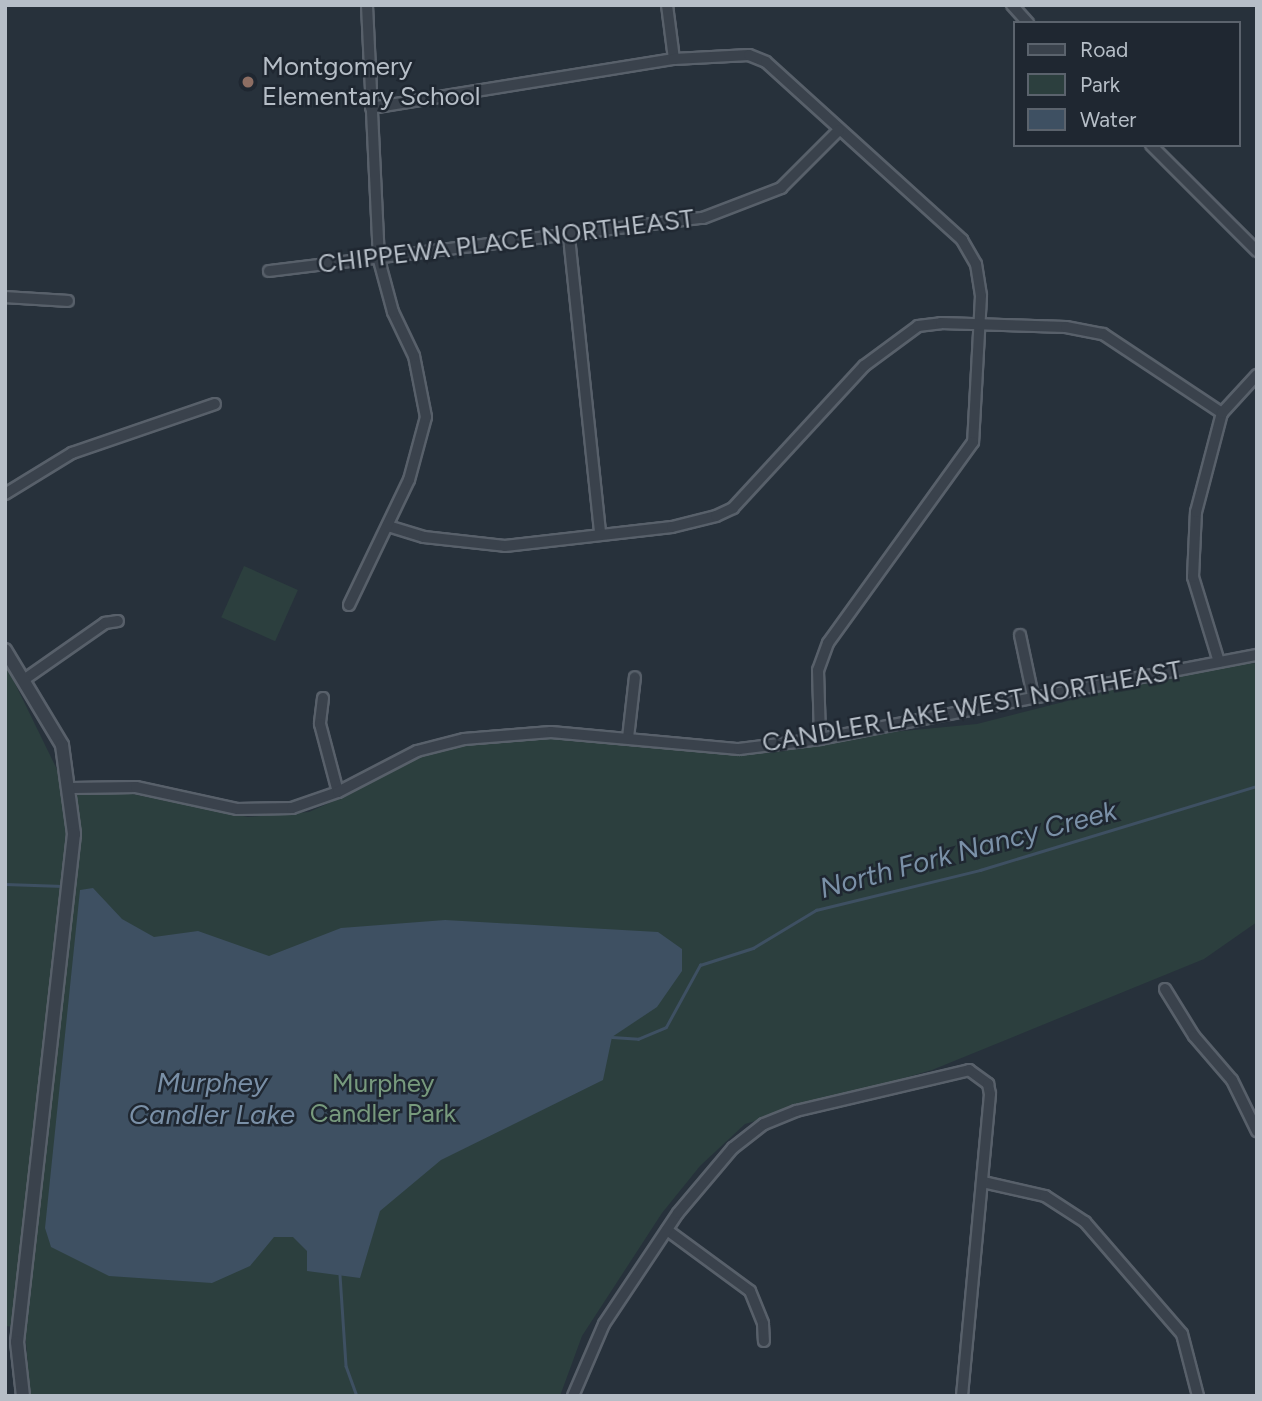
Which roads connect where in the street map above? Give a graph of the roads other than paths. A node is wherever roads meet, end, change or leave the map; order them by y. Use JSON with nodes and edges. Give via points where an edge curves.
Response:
{"nodes":[{"id":1,"x":367,"y":5,"type":"edge"},
{"id":2,"x":667,"y":5,"type":"edge"},
{"id":3,"x":1012,"y":5,"type":"edge"},
{"id":4,"x":1026,"y":21,"type":"edge"},
{"id":5,"x":674,"y":60,"type":"junction"},
{"id":6,"x":372,"y":108,"type":"junction"},
{"id":7,"x":839,"y":130,"type":"junction"},
{"id":8,"x":1153,"y":147,"type":"edge"},
{"id":9,"x":569,"y":237,"type":"junction"},
{"id":10,"x":1257,"y":251,"type":"edge"},
{"id":11,"x":379,"y":260,"type":"junction"},
{"id":12,"x":269,"y":271,"type":"dead end"},
{"id":13,"x":5,"y":297,"type":"edge"},
{"id":14,"x":68,"y":301,"type":"dead end"},
{"id":15,"x":979,"y":321,"type":"junction"},
{"id":16,"x":1257,"y":375,"type":"edge"},
{"id":17,"x":215,"y":404,"type":"dead end"},
{"id":18,"x":1222,"y":412,"type":"junction"},
{"id":19,"x":5,"y":494,"type":"edge"},
{"id":20,"x":388,"y":526,"type":"junction"},
{"id":21,"x":600,"y":533,"type":"junction"},
{"id":22,"x":349,"y":605,"type":"dead end"},
{"id":23,"x":118,"y":621,"type":"dead end"},
{"id":24,"x":1020,"y":635,"type":"dead end"},
{"id":25,"x":5,"y":650,"type":"edge"},
{"id":26,"x":1257,"y":655,"type":"edge"},
{"id":27,"x":1219,"y":662,"type":"junction"},
{"id":28,"x":635,"y":677,"type":"dead end"},
{"id":29,"x":25,"y":679,"type":"junction"},
{"id":30,"x":1033,"y":696,"type":"junction"},
{"id":31,"x":323,"y":698,"type":"dead end"},
{"id":32,"x":628,"y":738,"type":"junction"},
{"id":33,"x":820,"y":739,"type":"junction"},
{"id":34,"x":72,"y":788,"type":"junction"},
{"id":35,"x":338,"y":792,"type":"junction"},
{"id":36,"x":1165,"y":989,"type":"dead end"},
{"id":37,"x":1257,"y":1131,"type":"edge"},
{"id":38,"x":983,"y":1182,"type":"junction"},
{"id":39,"x":667,"y":1230,"type":"junction"},
{"id":40,"x":764,"y":1341,"type":"dead end"},
{"id":41,"x":23,"y":1396,"type":"edge"},
{"id":42,"x":573,"y":1396,"type":"edge"},
{"id":43,"x":961,"y":1396,"type":"edge"},
{"id":44,"x":1198,"y":1396,"type":"edge"}],
"edges":[{"from":1,"to":6,"type":"street"},
{"from":2,"to":5,"type":"street"},
{"from":3,"to":4,"type":"street"},
{"from":5,"to":6,"type":"street"},
{"from":5,"to":7,"type":"street","via":[[749,55],[766,62]]},
{"from":6,"to":11,"type":"street"},
{"from":7,"to":9,"type":"street","name":"CHIPPEWA PLACE NORTHEAST","via":[[799,175],[758,200],[674,224]]},
{"from":7,"to":15,"type":"street","via":[[962,240],[976,264]]},
{"from":8,"to":10,"type":"street"},
{"from":9,"to":11,"type":"street","name":"CHIPPEWA PLACE NORTHEAST"},
{"from":9,"to":21,"type":"street"},
{"from":11,"to":12,"type":"street","name":"CHIPPEWA PLACE NORTHEAST"},
{"from":11,"to":20,"type":"street","via":[[393,313],[414,356],[426,417],[422,446]]},
{"from":13,"to":14,"type":"street"},
{"from":15,"to":18,"type":"street","via":[[1103,334]]},
{"from":15,"to":21,"type":"street","via":[[918,326],[879,353],[733,508],[672,527]]},
{"from":15,"to":33,"type":"street","via":[[973,442],[828,643],[818,670]]},
{"from":16,"to":18,"type":"street"},
{"from":17,"to":19,"type":"street","via":[[72,453]]},
{"from":18,"to":27,"type":"street","via":[[1196,512],[1193,565]]},
{"from":20,"to":21,"type":"street","via":[[424,537],[505,546]]},
{"from":20,"to":22,"type":"street"},
{"from":23,"to":29,"type":"street","via":[[105,623]]},
{"from":24,"to":30,"type":"street"},
{"from":25,"to":29,"type":"street"},
{"from":26,"to":27,"type":"street","name":"CANDLER LAKE WEST NORTHEAST"},
{"from":27,"to":30,"type":"street","name":"CANDLER LAKE WEST NORTHEAST"},
{"from":28,"to":32,"type":"street"},
{"from":29,"to":34,"type":"street","via":[[56,729]]},
{"from":30,"to":33,"type":"street","name":"CANDLER LAKE WEST NORTHEAST"},
{"from":31,"to":35,"type":"street","via":[[320,724]]},
{"from":32,"to":33,"type":"street","name":"CANDLER LAKE WEST NORTHEAST","via":[[739,749]]},
{"from":32,"to":35,"type":"street","name":"CANDLER LAKE WEST NORTHEAST","via":[[528,731],[464,739],[417,751]]},
{"from":34,"to":35,"type":"street","name":"CANDLER LAKE WEST NORTHEAST","via":[[136,787],[261,810],[305,805]]},
{"from":34,"to":41,"type":"street","via":[[67,899],[17,1342]]},
{"from":36,"to":37,"type":"street","via":[[1194,1036],[1232,1080]]},
{"from":38,"to":39,"type":"street","via":[[988,1084],[968,1070],[911,1080],[764,1124],[733,1148]]},
{"from":38,"to":43,"type":"street"},
{"from":38,"to":44,"type":"street","via":[[1045,1196],[1085,1222],[1182,1334]]},
{"from":39,"to":40,"type":"street","via":[[750,1290],[763,1324]]},
{"from":39,"to":42,"type":"street","via":[[604,1324]]}]}
